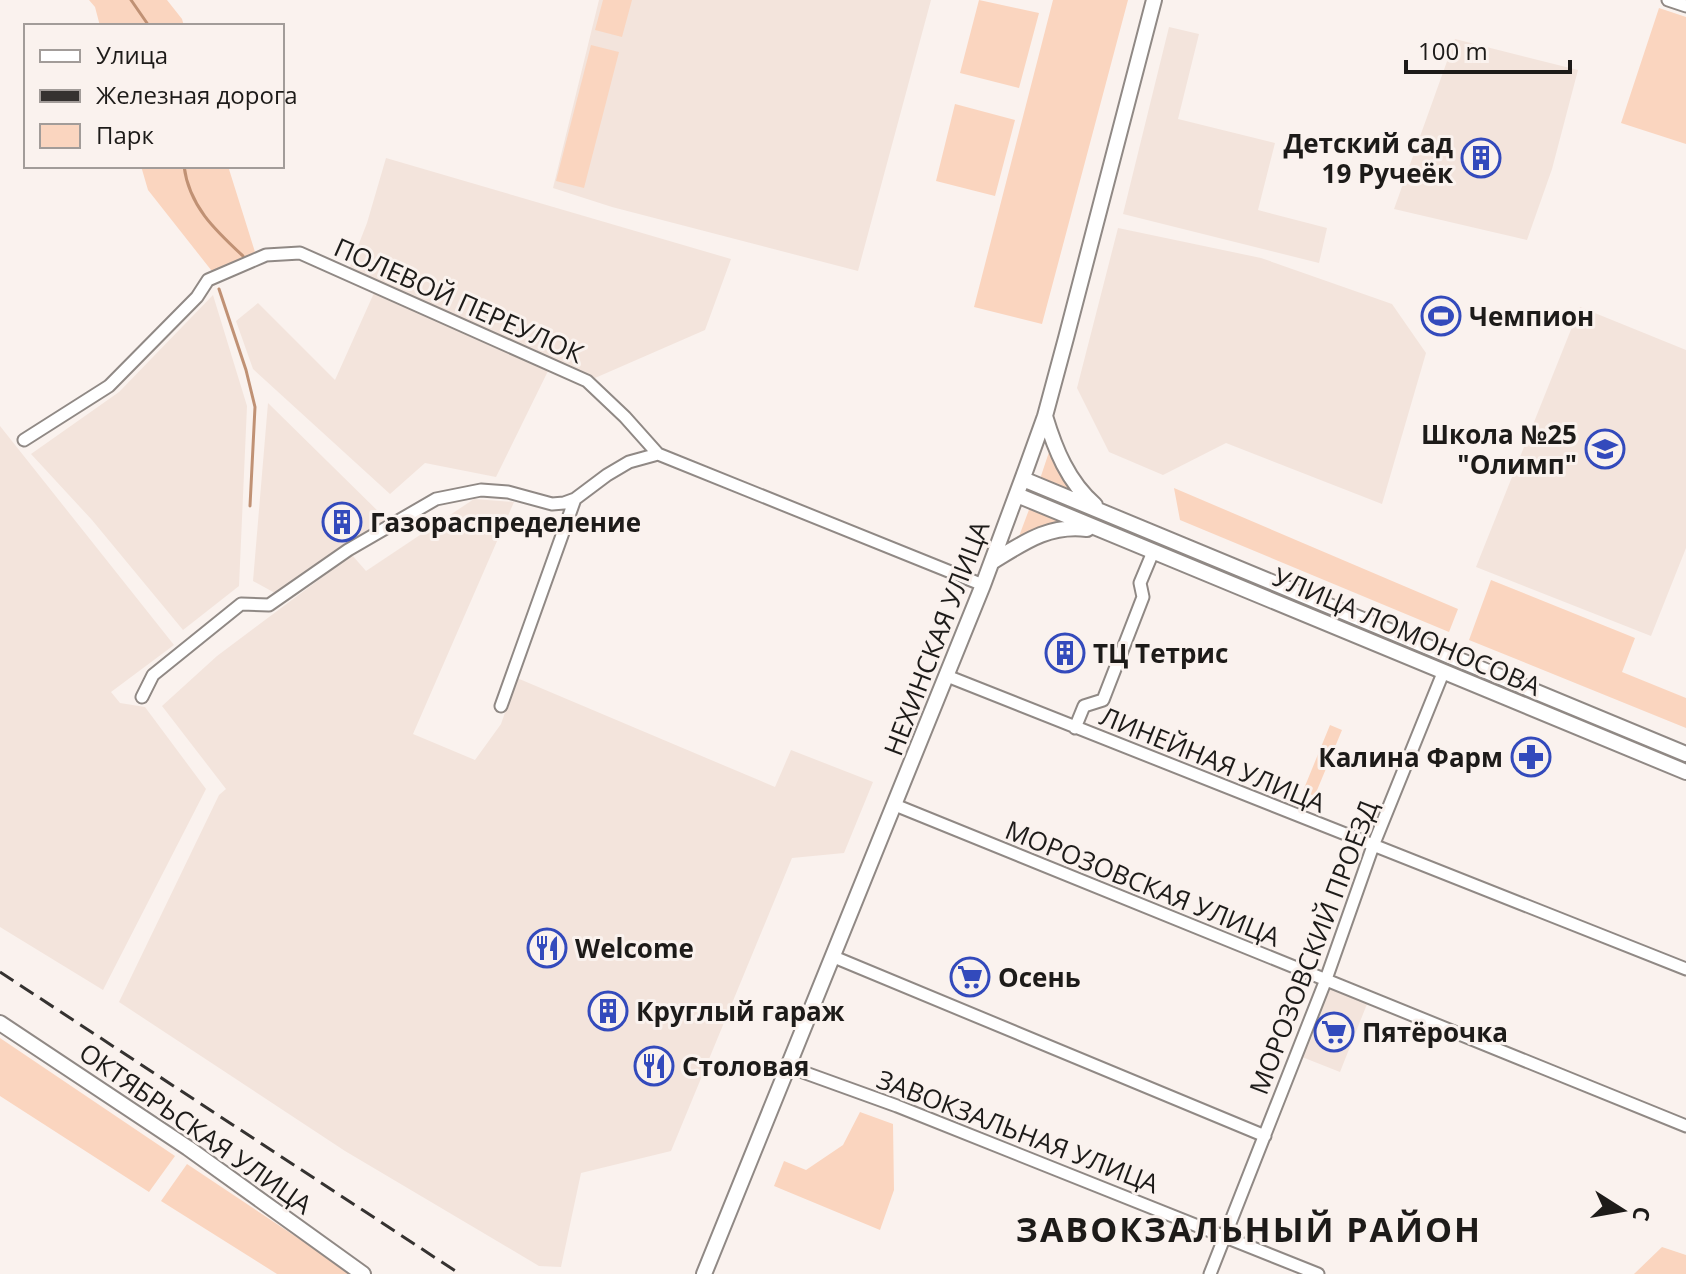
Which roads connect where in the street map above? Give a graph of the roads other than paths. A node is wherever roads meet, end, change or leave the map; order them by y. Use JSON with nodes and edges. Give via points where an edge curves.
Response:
{"nodes":[{"id":1,"x":1154,"y":0,"type":"edge"},
{"id":2,"x":1668,"y":0,"type":"edge"},
{"id":3,"x":1686,"y":6,"type":"edge"},
{"id":4,"x":1045,"y":416,"type":"junction"},
{"id":5,"x":24,"y":440,"type":"dead end"},
{"id":6,"x":658,"y":454,"type":"junction"},
{"id":7,"x":1023,"y":479,"type":"junction"},
{"id":8,"x":1017,"y":495,"type":"junction"},
{"id":9,"x":575,"y":499,"type":"junction"},
{"id":10,"x":1112,"y":516,"type":"junction"},
{"id":11,"x":1110,"y":534,"type":"junction"},
{"id":12,"x":1153,"y":552,"type":"junction"},
{"id":13,"x":992,"y":562,"type":"junction"},
{"id":14,"x":983,"y":585,"type":"junction"},
{"id":15,"x":1283,"y":587,"type":"junction"},
{"id":16,"x":1276,"y":603,"type":"junction"},
{"id":17,"x":1443,"y":673,"type":"junction"},
{"id":18,"x":947,"y":676,"type":"junction"},
{"id":19,"x":142,"y":697,"type":"dead end"},
{"id":20,"x":501,"y":706,"type":"dead end"},
{"id":21,"x":1075,"y":728,"type":"junction"},
{"id":22,"x":1686,"y":754,"type":"edge"},
{"id":23,"x":1686,"y":772,"type":"edge"},
{"id":24,"x":895,"y":805,"type":"junction"},
{"id":25,"x":1373,"y":846,"type":"junction"},
{"id":26,"x":834,"y":957,"type":"junction"},
{"id":27,"x":1686,"y":969,"type":"edge"},
{"id":28,"x":1325,"y":982,"type":"junction"},
{"id":29,"x":0,"y":1023,"type":"edge"},
{"id":30,"x":789,"y":1067,"type":"junction"},
{"id":31,"x":1686,"y":1126,"type":"edge"},
{"id":32,"x":1265,"y":1136,"type":"junction"},
{"id":33,"x":1225,"y":1236,"type":"junction"},
{"id":34,"x":363,"y":1274,"type":"edge"},
{"id":35,"x":704,"y":1274,"type":"edge"},
{"id":36,"x":1210,"y":1274,"type":"edge"},
{"id":37,"x":1318,"y":1274,"type":"edge"}],
"edges":[{"from":1,"to":4,"type":"main road","name":"НЕХИНСКАЯ УЛИЦА"},
{"from":2,"to":3,"type":"street"},
{"from":4,"to":7,"type":"main road","name":"НЕХИНСКАЯ УЛИЦА"},
{"from":4,"to":10,"type":"main road","name":"УЛИЦА ЛОМОНОСОВА","via":[[1076,484]]},
{"from":5,"to":6,"type":"street","name":"ПОЛЕВОЙ ПЕРЕУЛОК","via":[[109,386],[208,280],[266,255],[300,253],[587,381]]},
{"from":6,"to":9,"type":"street","via":[[629,462]]},
{"from":6,"to":14,"type":"street","name":"ПОЛЕВОЙ ПЕРЕУЛОК"},
{"from":7,"to":8,"type":"main road","name":"НЕХИНСКАЯ УЛИЦА"},
{"from":7,"to":10,"type":"main road","name":"УЛИЦА ЛОМОНОСОВА"},
{"from":8,"to":11,"type":"main road","name":"УЛИЦА ЛОМОНОСОВА"},
{"from":8,"to":13,"type":"main road","name":"НЕХИНСКАЯ УЛИЦА"},
{"from":9,"to":19,"type":"street","via":[[552,504],[481,490],[436,499],[348,550],[269,605],[241,604],[153,675]]},
{"from":9,"to":20,"type":"street"},
{"from":10,"to":15,"type":"main road","name":"УЛИЦА ЛОМОНОСОВА"},
{"from":11,"to":12,"type":"main road","name":"УЛИЦА ЛОМОНОСОВА"},
{"from":11,"to":13,"type":"main road","name":"УЛИЦА ЛОМОНОСОВА","via":[[1057,529],[1028,539]]},
{"from":12,"to":16,"type":"main road","name":"УЛИЦА ЛОМОНОСОВА"},
{"from":12,"to":21,"type":"street","via":[[1140,583],[1143,597],[1103,700],[1084,706]]},
{"from":13,"to":14,"type":"main road","name":"НЕХИНСКАЯ УЛИЦА"},
{"from":14,"to":18,"type":"main road","name":"НЕХИНСКАЯ УЛИЦА"},
{"from":15,"to":16,"type":"main road"},
{"from":15,"to":22,"type":"main road","name":"УЛИЦА ЛОМОНОСОВА"},
{"from":16,"to":17,"type":"main road","name":"УЛИЦА ЛОМОНОСОВА"},
{"from":17,"to":23,"type":"main road","name":"УЛИЦА ЛОМОНОСОВА"},
{"from":17,"to":25,"type":"street","name":"МОРОЗОВСКИЙ ПРОЕЗД"},
{"from":18,"to":21,"type":"street","name":"ЛИНЕЙНАЯ УЛИЦА"},
{"from":18,"to":24,"type":"main road","name":"НЕХИНСКАЯ УЛИЦА"},
{"from":21,"to":25,"type":"street","name":"ЛИНЕЙНАЯ УЛИЦА"},
{"from":24,"to":26,"type":"main road","name":"НЕХИНСКАЯ УЛИЦА"},
{"from":24,"to":28,"type":"street","name":"МОРОЗОВСКАЯ УЛИЦА"},
{"from":25,"to":27,"type":"street","name":"ЛИНЕЙНАЯ УЛИЦА"},
{"from":25,"to":28,"type":"street","name":"МОРОЗОВСКИЙ ПРОЕЗД"},
{"from":26,"to":30,"type":"main road","name":"НЕХИНСКАЯ УЛИЦА"},
{"from":26,"to":32,"type":"street"},
{"from":28,"to":31,"type":"street","name":"МОРОЗОВСКАЯ УЛИЦА"},
{"from":28,"to":32,"type":"street","name":"МОРОЗОВСКИЙ ПРОЕЗД"},
{"from":29,"to":34,"type":"main road","name":"ОКТЯБРЬСКАЯ УЛИЦА","via":[[188,1148]]},
{"from":30,"to":33,"type":"street","name":"ЗАВОКЗАЛЬНАЯ УЛИЦА"},
{"from":30,"to":35,"type":"main road","name":"НЕХИНСКАЯ УЛИЦА"},
{"from":32,"to":33,"type":"street","name":"МОРОЗОВСКИЙ ПРОЕЗД"},
{"from":33,"to":36,"type":"street","name":"МОРОЗОВСКИЙ ПРОЕЗД"},
{"from":33,"to":37,"type":"street","name":"ЗАВОКЗАЛЬНАЯ УЛИЦА"}]}
